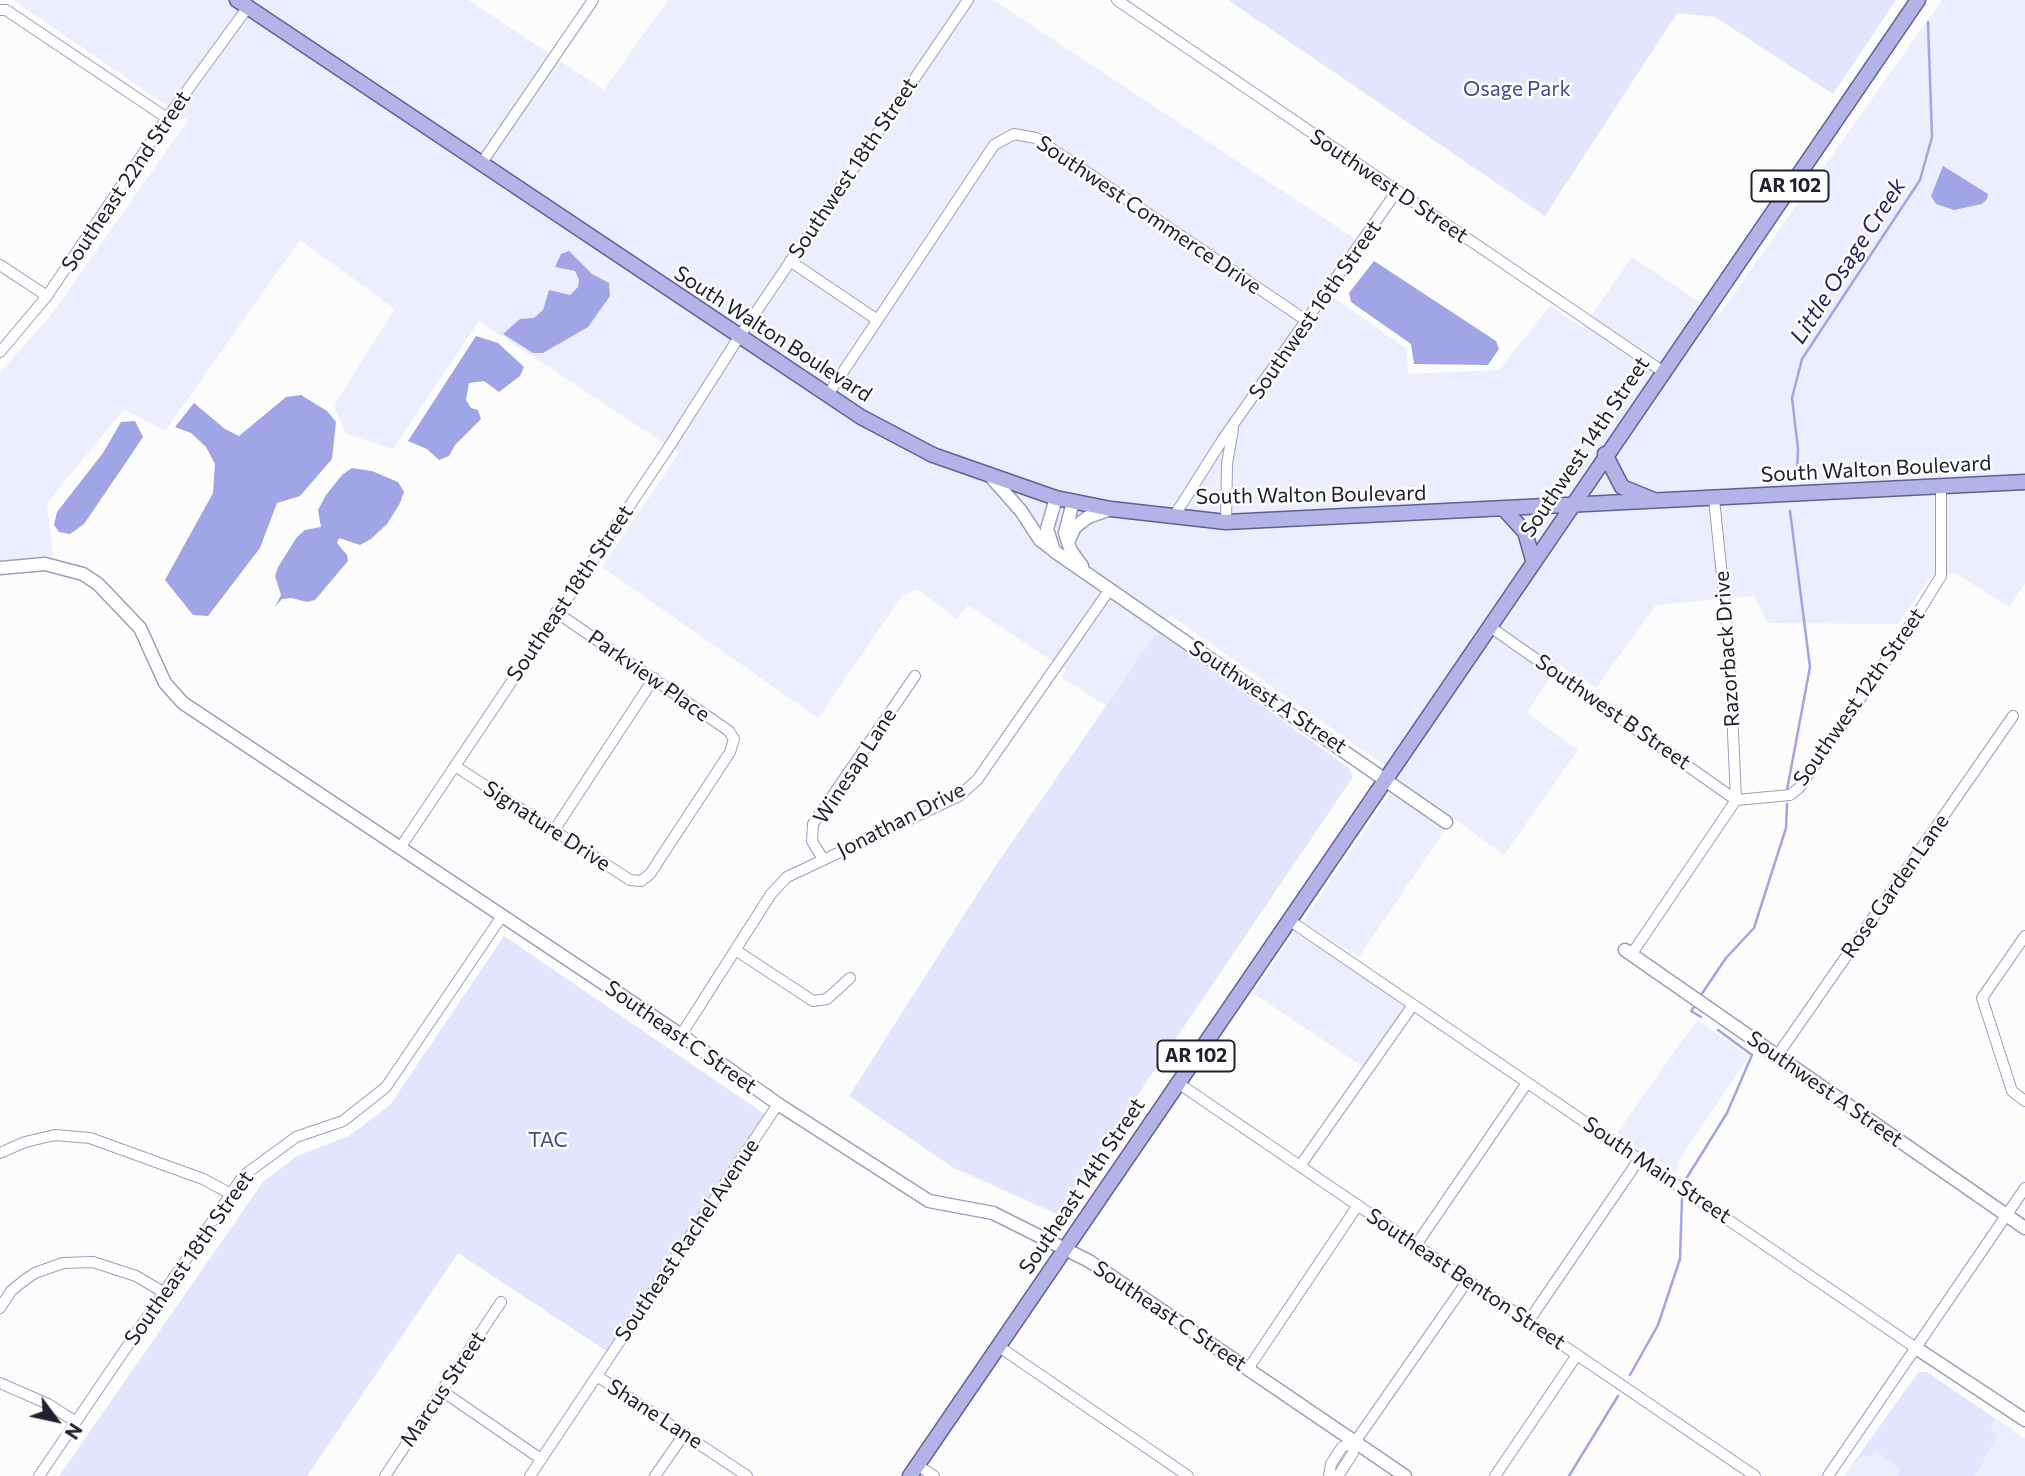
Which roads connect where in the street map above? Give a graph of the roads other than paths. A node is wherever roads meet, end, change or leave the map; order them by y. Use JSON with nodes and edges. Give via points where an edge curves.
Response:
{"nodes":[{"id":1,"x":593,"y":0,"type":"edge"},
{"id":2,"x":968,"y":0,"type":"edge"},
{"id":3,"x":1117,"y":0,"type":"edge"},
{"id":4,"x":1918,"y":0,"type":"edge"},
{"id":5,"x":243,"y":4,"type":"edge"},
{"id":6,"x":0,"y":10,"type":"edge"},
{"id":7,"x":167,"y":118,"type":"junction"},
{"id":8,"x":481,"y":164,"type":"junction"},
{"id":9,"x":1397,"y":191,"type":"junction"},
{"id":10,"x":790,"y":261,"type":"junction"},
{"id":11,"x":0,"y":265,"type":"edge"},
{"id":12,"x":47,"y":296,"type":"junction"},
{"id":13,"x":876,"y":320,"type":"junction"},
{"id":14,"x":1307,"y":321,"type":"junction"},
{"id":15,"x":739,"y":337,"type":"junction"},
{"id":16,"x":0,"y":352,"type":"edge"},
{"id":17,"x":1662,"y":371,"type":"junction"},
{"id":18,"x":827,"y":396,"type":"junction"},
{"id":19,"x":1233,"y":429,"type":"junction"},
{"id":20,"x":1605,"y":454,"type":"junction"},
{"id":21,"x":992,"y":478,"type":"junction"},
{"id":22,"x":2025,"y":482,"type":"edge"},
{"id":23,"x":1941,"y":486,"type":"junction"},
{"id":24,"x":1056,"y":498,"type":"junction"},
{"id":25,"x":1714,"y":499,"type":"junction"},
{"id":26,"x":1073,"y":502,"type":"junction"},
{"id":27,"x":1660,"y":502,"type":"junction"},
{"id":28,"x":1570,"y":506,"type":"junction"},
{"id":29,"x":1111,"y":509,"type":"junction"},
{"id":30,"x":1504,"y":509,"type":"junction"},
{"id":31,"x":1173,"y":518,"type":"junction"},
{"id":32,"x":1226,"y":522,"type":"junction"},
{"id":33,"x":1068,"y":542,"type":"junction"},
{"id":34,"x":1054,"y":551,"type":"junction"},
{"id":35,"x":1534,"y":560,"type":"junction"},
{"id":36,"x":0,"y":568,"type":"edge"},
{"id":37,"x":1089,"y":574,"type":"junction"},
{"id":38,"x":1110,"y":589,"type":"junction"},
{"id":39,"x":556,"y":612,"type":"junction"},
{"id":40,"x":1489,"y":626,"type":"junction"},
{"id":41,"x":915,"y":676,"type":"dead end"},
{"id":42,"x":654,"y":678,"type":"junction"},
{"id":43,"x":2013,"y":716,"type":"dead end"},
{"id":44,"x":455,"y":766,"type":"junction"},
{"id":45,"x":1386,"y":778,"type":"junction"},
{"id":46,"x":1736,"y":800,"type":"junction"},
{"id":47,"x":1446,"y":822,"type":"dead end"},
{"id":48,"x":555,"y":829,"type":"junction"},
{"id":49,"x":400,"y":848,"type":"junction"},
{"id":50,"x":823,"y":859,"type":"junction"},
{"id":51,"x":641,"y":881,"type":"joint"},
{"id":52,"x":502,"y":916,"type":"junction"},
{"id":53,"x":1289,"y":920,"type":"junction"},
{"id":54,"x":2025,"y":936,"type":"edge"},
{"id":55,"x":737,"y":951,"type":"junction"},
{"id":56,"x":1628,"y":952,"type":"joint"},
{"id":57,"x":850,"y":978,"type":"dead end"},
{"id":58,"x":1413,"y":1005,"type":"junction"},
{"id":59,"x":681,"y":1035,"type":"junction"},
{"id":60,"x":1777,"y":1056,"type":"junction"},
{"id":61,"x":1178,"y":1083,"type":"junction"},
{"id":62,"x":1527,"y":1083,"type":"junction"},
{"id":63,"x":2025,"y":1101,"type":"edge"},
{"id":64,"x":778,"y":1104,"type":"junction"},
{"id":65,"x":0,"y":1153,"type":"edge"},
{"id":66,"x":1640,"y":1158,"type":"junction"},
{"id":67,"x":1300,"y":1166,"type":"junction"},
{"id":68,"x":2025,"y":1188,"type":"edge"},
{"id":69,"x":230,"y":1194,"type":"junction"},
{"id":70,"x":1357,"y":1205,"type":"junction"},
{"id":71,"x":2006,"y":1215,"type":"junction"},
{"id":72,"x":2025,"y":1228,"type":"edge"},
{"id":73,"x":1416,"y":1245,"type":"junction"},
{"id":74,"x":1064,"y":1250,"type":"junction"},
{"id":75,"x":1468,"y":1280,"type":"junction"},
{"id":76,"x":163,"y":1292,"type":"junction"},
{"id":77,"x":501,"y":1302,"type":"dead end"},
{"id":78,"x":0,"y":1308,"type":"edge"},
{"id":79,"x":1528,"y":1322,"type":"junction"},
{"id":80,"x":998,"y":1346,"type":"junction"},
{"id":81,"x":1916,"y":1348,"type":"junction"},
{"id":82,"x":1577,"y":1355,"type":"junction"},
{"id":83,"x":1248,"y":1369,"type":"junction"},
{"id":84,"x":597,"y":1376,"type":"junction"},
{"id":85,"x":0,"y":1383,"type":"edge"},
{"id":86,"x":442,"y":1391,"type":"junction"},
{"id":87,"x":2025,"y":1420,"type":"edge"},
{"id":88,"x":76,"y":1422,"type":"junction"},
{"id":89,"x":685,"y":1433,"type":"junction"},
{"id":90,"x":1355,"y":1442,"type":"junction"},
{"id":91,"x":541,"y":1459,"type":"junction"},
{"id":92,"x":914,"y":1470,"type":"edge"},
{"id":93,"x":39,"y":1476,"type":"edge"},
{"id":94,"x":385,"y":1476,"type":"edge"},
{"id":95,"x":530,"y":1476,"type":"edge"},
{"id":96,"x":655,"y":1476,"type":"edge"},
{"id":97,"x":747,"y":1476,"type":"edge"},
{"id":98,"x":934,"y":1476,"type":"edge"},
{"id":99,"x":1188,"y":1476,"type":"edge"},
{"id":100,"x":1329,"y":1476,"type":"edge"},
{"id":101,"x":1338,"y":1476,"type":"edge"},
{"id":102,"x":1405,"y":1476,"type":"edge"},
{"id":103,"x":1495,"y":1476,"type":"edge"},
{"id":104,"x":1755,"y":1476,"type":"edge"},
{"id":105,"x":1828,"y":1476,"type":"edge"}],
"edges":[{"from":1,"to":8,"type":"street"},
{"from":2,"to":10,"type":"street","name":"Southwest 18th Street"},
{"from":3,"to":9,"type":"street","name":"Southwest D Street"},
{"from":4,"to":17,"type":"main road","name":"Southwest 14th Street","number":"AR 102"},
{"from":5,"to":7,"type":"street","name":"Southeast 22nd Street"},
{"from":5,"to":8,"type":"main road","name":"South Walton Boulevard"},
{"from":6,"to":7,"type":"street"},
{"from":7,"to":12,"type":"street","name":"Southeast 22nd Street"},
{"from":8,"to":15,"type":"main road","name":"South Walton Boulevard"},
{"from":9,"to":14,"type":"street","name":"Southwest 16th Street"},
{"from":9,"to":17,"type":"street","name":"Southwest D Street"},
{"from":10,"to":13,"type":"street"},
{"from":10,"to":15,"type":"street","name":"Southwest 18th Street"},
{"from":11,"to":12,"type":"street"},
{"from":12,"to":16,"type":"street","name":"Southeast 22nd Street"},
{"from":13,"to":14,"type":"street","name":"Southwest Commerce Drive","via":[[994,145],[1020,134],[1036,138]]},
{"from":13,"to":18,"type":"street","name":"Southwest Commerce Drive"},
{"from":14,"to":19,"type":"street","name":"Southwest 16th Street"},
{"from":15,"to":18,"type":"main road","name":"South Walton Boulevard"},
{"from":15,"to":39,"type":"street","name":"Southeast 18th Street"},
{"from":17,"to":20,"type":"main road","name":"Southwest 14th Street","number":"AR 102"},
{"from":18,"to":21,"type":"main road","name":"South Walton Boulevard","via":[[898,438]]},
{"from":19,"to":31,"type":"street","name":"Southwest 16th Street"},
{"from":19,"to":32,"type":"street","name":"Southwest 16th Street"},
{"from":20,"to":27,"type":"main road","via":[[1622,487]]},
{"from":20,"to":28,"type":"main road","name":"Southwest 14th Street","number":"AR 102"},
{"from":21,"to":24,"type":"main road","name":"South Walton Boulevard"},
{"from":21,"to":34,"type":"street","name":"Southwest A Street"},
{"from":22,"to":23,"type":"main road","name":"South Walton Boulevard"},
{"from":23,"to":25,"type":"main road","name":"South Walton Boulevard"},
{"from":23,"to":46,"type":"street","name":"Southwest 12th Street","via":[[1941,576],[1914,618],[1799,788],[1790,795]]},
{"from":24,"to":26,"type":"main road","name":"South Walton Boulevard"},
{"from":24,"to":34,"type":"street","via":[[1047,528]]},
{"from":25,"to":27,"type":"main road","name":"South Walton Boulevard"},
{"from":25,"to":46,"type":"street","name":"Razorback Drive","via":[[1729,643]]},
{"from":26,"to":29,"type":"main road","name":"South Walton Boulevard"},
{"from":26,"to":33,"type":"street","via":[[1065,533]]},
{"from":27,"to":28,"type":"main road","name":"South Walton Boulevard"},
{"from":28,"to":30,"type":"main road","name":"South Walton Boulevard"},
{"from":28,"to":35,"type":"main road","name":"Southwest 14th Street","number":"AR 102"},
{"from":29,"to":31,"type":"main road","name":"South Walton Boulevard"},
{"from":29,"to":33,"type":"street","via":[[1088,517],[1075,527]]},
{"from":30,"to":32,"type":"main road","name":"South Walton Boulevard"},
{"from":30,"to":35,"type":"main road","via":[[1525,532]]},
{"from":31,"to":32,"type":"main road","name":"South Walton Boulevard"},
{"from":33,"to":37,"type":"street","name":"Southwest A Street"},
{"from":34,"to":37,"type":"street","name":"Southwest A Street"},
{"from":35,"to":40,"type":"main road","name":"Southwest 14th Street","number":"AR 102"},
{"from":36,"to":49,"type":"street","name":"Southeast C Street","via":[[45,564],[98,584],[140,628],[165,683],[183,703]]},
{"from":37,"to":38,"type":"street","name":"Southwest A Street"},
{"from":38,"to":45,"type":"street","name":"Southwest A Street"},
{"from":38,"to":50,"type":"street","name":"Jonathan Drive","via":[[977,780],[959,796]]},
{"from":39,"to":42,"type":"street","name":"Parkview Place"},
{"from":39,"to":44,"type":"street","name":"Southeast 18th Street"},
{"from":40,"to":45,"type":"main road","name":"Southwest 14th Street","number":"AR 102"},
{"from":40,"to":46,"type":"street","name":"Southwest B Street"},
{"from":41,"to":50,"type":"street","name":"Winesap Lane","via":[[813,824],[812,841]]},
{"from":42,"to":48,"type":"street"},
{"from":42,"to":51,"type":"street","name":"Parkview Place","via":[[734,739],[650,874]]},
{"from":43,"to":60,"type":"street","name":"Rose Garden Lane"},
{"from":44,"to":48,"type":"street","name":"Signature Drive"},
{"from":44,"to":49,"type":"street","name":"Southeast 18th Street"},
{"from":45,"to":47,"type":"street","name":"Southwest A Street"},
{"from":45,"to":53,"type":"main road","name":"Southwest 14th Street","number":"AR 102"},
{"from":46,"to":56,"type":"street"},
{"from":48,"to":51,"type":"street","name":"Signature Drive","via":[[630,880]]},
{"from":49,"to":52,"type":"street","name":"Southeast C Street"},
{"from":50,"to":55,"type":"street","name":"Jonathan Drive","via":[[787,877],[771,894]]},
{"from":52,"to":59,"type":"street","name":"Southeast C Street"},
{"from":52,"to":69,"type":"street","name":"Southeast 18th Street","via":[[386,1087],[343,1121],[296,1137],[260,1161]]},
{"from":53,"to":58,"type":"street","name":"South Main Street"},
{"from":53,"to":61,"type":"main road","name":"Southeast 14th Street","number":"AR 102"},
{"from":54,"to":63,"type":"street","via":[[1982,998],[2012,1091]]},
{"from":55,"to":57,"type":"street","via":[[813,1001],[827,999]]},
{"from":55,"to":59,"type":"street","name":"Jonathan Drive"},
{"from":56,"to":60,"type":"street","name":"Southwest A Street"},
{"from":58,"to":62,"type":"street","name":"South Main Street"},
{"from":58,"to":67,"type":"street"},
{"from":59,"to":64,"type":"street","name":"Southeast C Street"},
{"from":60,"to":71,"type":"street","name":"Southwest A Street"},
{"from":61,"to":67,"type":"street","name":"Southeast Benton Street"},
{"from":61,"to":74,"type":"main road","name":"Southeast 14th Street","number":"AR 102"},
{"from":62,"to":66,"type":"street","name":"South Main Street"},
{"from":62,"to":73,"type":"street"},
{"from":64,"to":74,"type":"street","name":"Southeast C Street","via":[[929,1201],[993,1213]]},
{"from":64,"to":84,"type":"street","name":"Southeast Rachel Avenue"},
{"from":65,"to":69,"type":"street","via":[[39,1138],[81,1137],[203,1179]]},
{"from":66,"to":79,"type":"street"},
{"from":66,"to":81,"type":"street","name":"South Main Street"},
{"from":67,"to":70,"type":"street","name":"Southeast Benton Street"},
{"from":68,"to":71,"type":"street"},
{"from":69,"to":76,"type":"street","name":"Southeast 18th Street"},
{"from":70,"to":73,"type":"street","name":"Southeast Benton Street"},
{"from":70,"to":83,"type":"street"},
{"from":71,"to":72,"type":"street","name":"Southwest A Street"},
{"from":71,"to":81,"type":"street"},
{"from":73,"to":75,"type":"street","name":"Southeast Benton Street"},
{"from":74,"to":80,"type":"main road","name":"Southeast 14th Street","number":"AR 102"},
{"from":74,"to":83,"type":"street","name":"Southeast C Street","via":[[1089,1261]]},
{"from":75,"to":79,"type":"street","name":"Southeast Benton Street"},
{"from":75,"to":90,"type":"street"},
{"from":76,"to":78,"type":"street","via":[[136,1276],[93,1262],[63,1263],[22,1282]]},
{"from":76,"to":88,"type":"street","name":"Southeast 18th Street"},
{"from":77,"to":86,"type":"street","name":"Marcus Street"},
{"from":79,"to":82,"type":"street","name":"Southeast Benton Street"},
{"from":80,"to":92,"type":"main road","name":"Southeast 14th Street","number":"AR 102"},
{"from":80,"to":99,"type":"street"},
{"from":81,"to":87,"type":"street","name":"South Main Street"},
{"from":81,"to":105,"type":"street"},
{"from":82,"to":103,"type":"street"},
{"from":82,"to":104,"type":"street","name":"Southeast Benton Street"},
{"from":83,"to":90,"type":"street","name":"Southeast C Street"},
{"from":84,"to":89,"type":"street","name":"Shane Lane"},
{"from":84,"to":91,"type":"street","name":"Southeast Rachel Avenue"},
{"from":85,"to":88,"type":"street"},
{"from":86,"to":91,"type":"street"},
{"from":86,"to":94,"type":"street","name":"Marcus Street"},
{"from":88,"to":93,"type":"street","name":"Southeast 18th Street"},
{"from":89,"to":96,"type":"street"},
{"from":89,"to":97,"type":"street","name":"Shane Lane"},
{"from":90,"to":100,"type":"street","via":[[1342,1447]]},
{"from":90,"to":101,"type":"street"},
{"from":90,"to":102,"type":"street","name":"Southeast C Street"},
{"from":91,"to":95,"type":"street","name":"Southeast Rachel Avenue"},
{"from":92,"to":98,"type":"street"}]}
